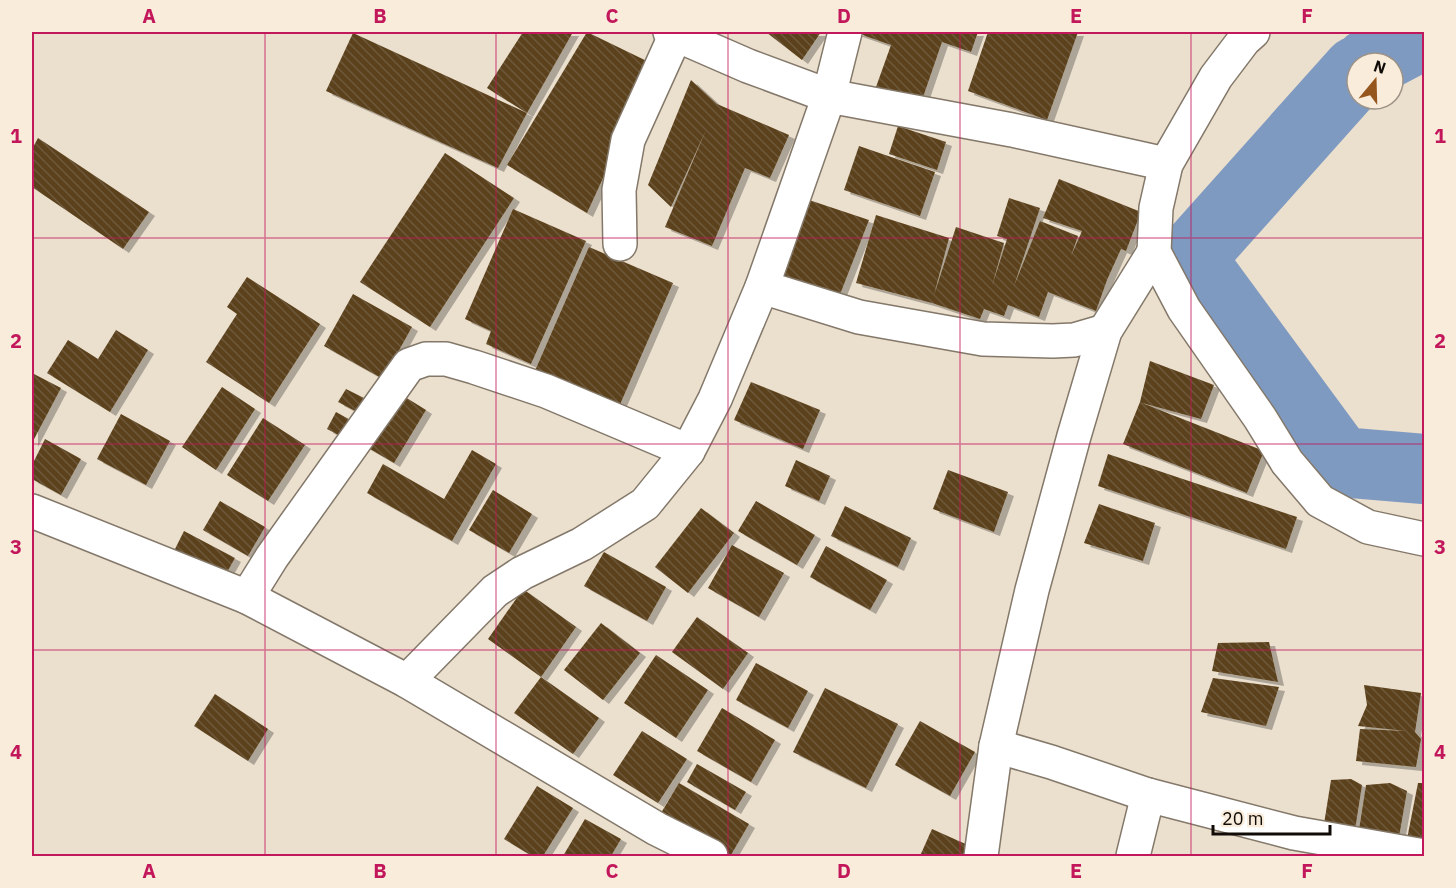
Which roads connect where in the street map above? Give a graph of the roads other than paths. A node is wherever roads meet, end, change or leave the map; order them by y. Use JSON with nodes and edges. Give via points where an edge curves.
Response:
{"nodes":[{"id":1,"x":845,"y":32,"type":"edge"},
{"id":2,"x":1253,"y":32,"type":"edge"},
{"id":3,"x":673,"y":33,"type":"edge"},
{"id":4,"x":829,"y":96,"type":"junction"},
{"id":5,"x":1166,"y":164,"type":"junction"},
{"id":6,"x":620,"y":244,"type":"dead end"},
{"id":7,"x":1154,"y":252,"type":"junction"},
{"id":8,"x":762,"y":287,"type":"junction"},
{"id":9,"x":1105,"y":332,"type":"junction"},
{"id":10,"x":688,"y":451,"type":"junction"},
{"id":11,"x":32,"y":512,"type":"edge"},
{"id":12,"x":1425,"y":539,"type":"edge"},
{"id":13,"x":247,"y":597,"type":"junction"},
{"id":14,"x":407,"y":681,"type":"junction"},
{"id":15,"x":996,"y":746,"type":"junction"},
{"id":16,"x":1148,"y":795,"type":"junction"},
{"id":17,"x":711,"y":856,"type":"edge"},
{"id":18,"x":981,"y":856,"type":"edge"},
{"id":19,"x":1133,"y":856,"type":"edge"},
{"id":20,"x":1425,"y":856,"type":"edge"}],
"edges":[{"from":1,"to":4,"type":"street"},
{"from":2,"to":5,"type":"street","via":[[1216,77]]},
{"from":3,"to":4,"type":"street"},
{"from":3,"to":6,"type":"street","via":[[628,140],[619,190]]},
{"from":4,"to":5,"type":"street"},
{"from":4,"to":8,"type":"street"},
{"from":5,"to":7,"type":"street","via":[[1156,208]]},
{"from":7,"to":9,"type":"street"},
{"from":7,"to":12,"type":"street","via":[[1191,318],[1287,462],[1320,501],[1368,527]]},
{"from":8,"to":9,"type":"street","via":[[859,317],[983,339],[1064,340]]},
{"from":8,"to":10,"type":"street","via":[[715,399]]},
{"from":9,"to":15,"type":"street","via":[[1032,590]]},
{"from":10,"to":13,"type":"street","via":[[546,391],[456,361],[426,359],[409,365]]},
{"from":10,"to":14,"type":"street","via":[[645,504],[495,591]]},
{"from":11,"to":13,"type":"street"},
{"from":13,"to":14,"type":"street"},
{"from":14,"to":17,"type":"street","via":[[657,829]]},
{"from":15,"to":16,"type":"street"},
{"from":15,"to":18,"type":"street"},
{"from":16,"to":19,"type":"street"},
{"from":16,"to":20,"type":"street","via":[[1294,832]]}]}
